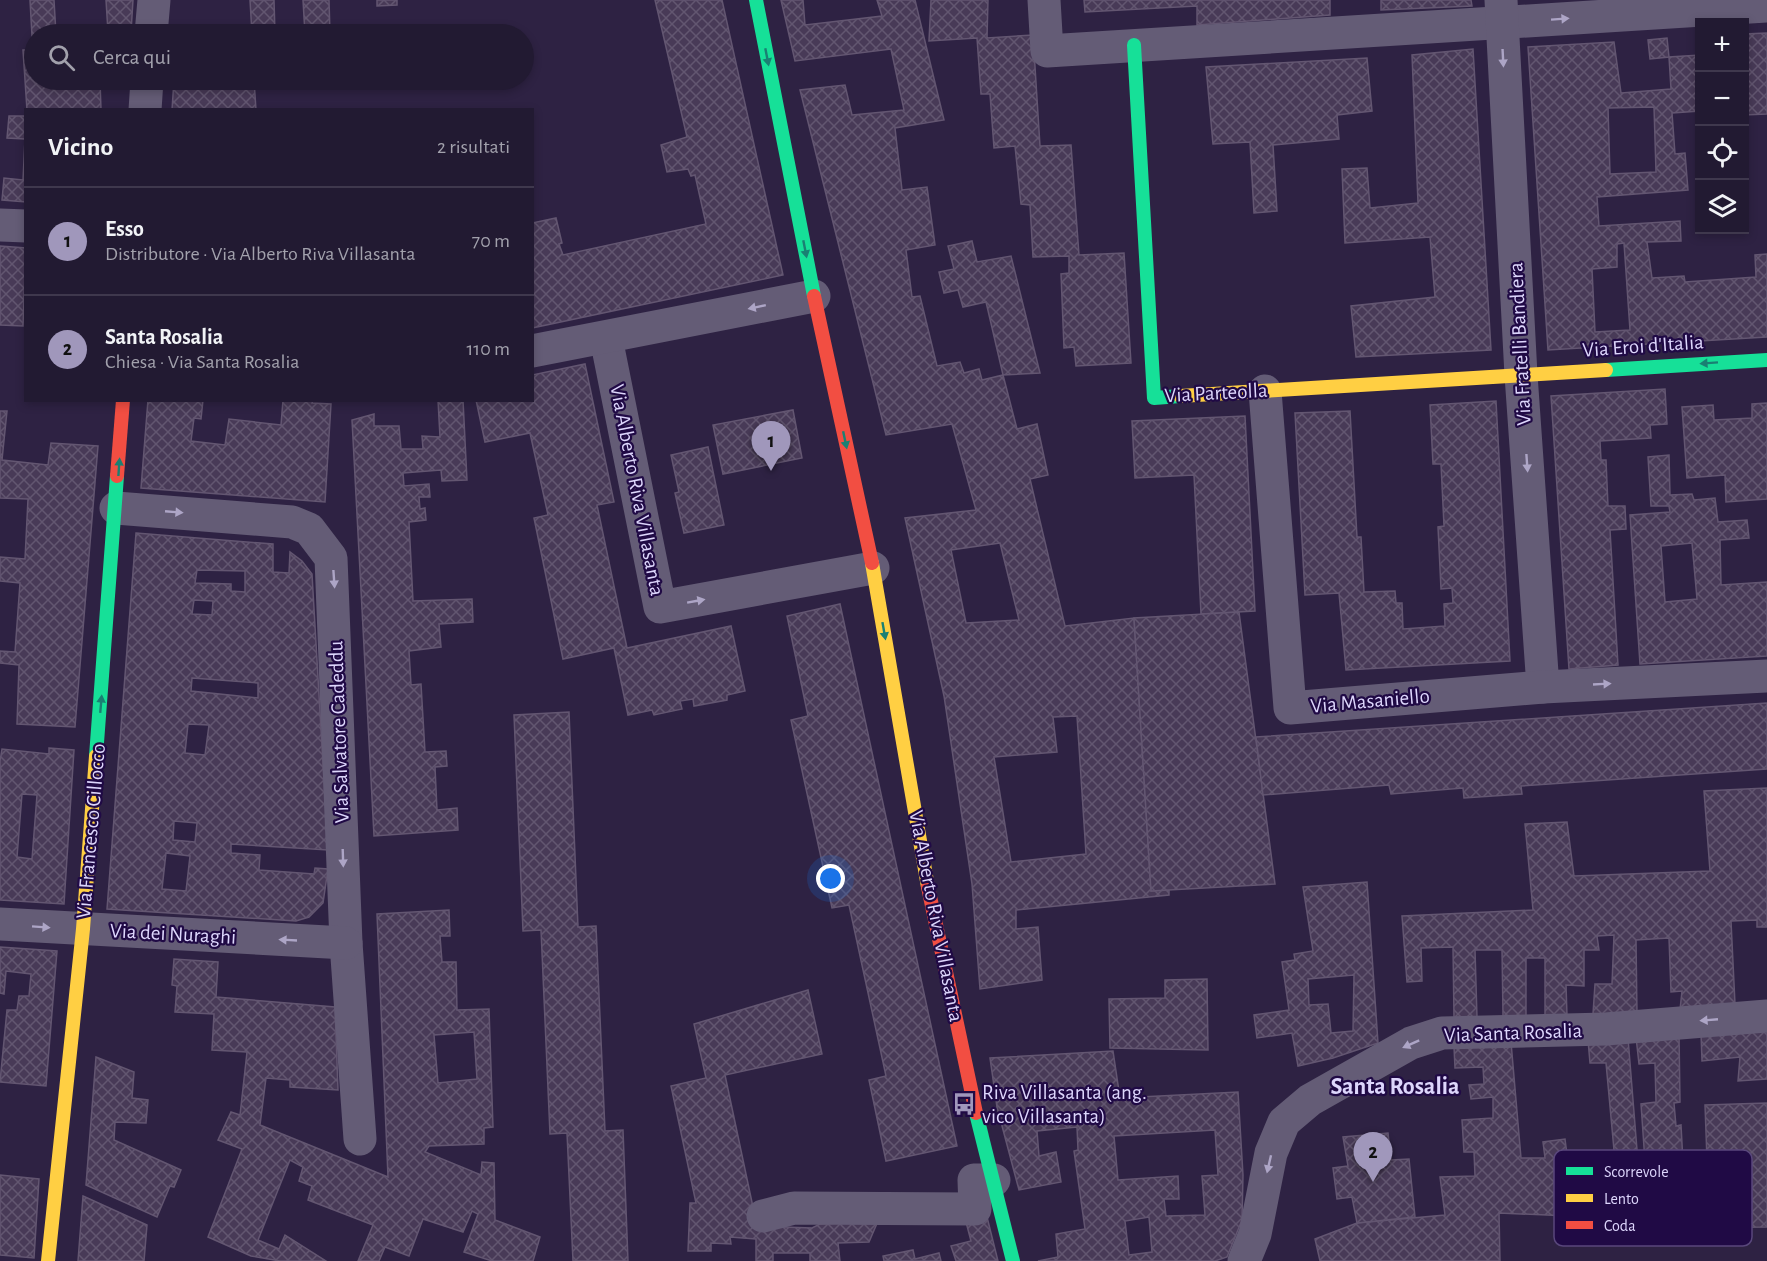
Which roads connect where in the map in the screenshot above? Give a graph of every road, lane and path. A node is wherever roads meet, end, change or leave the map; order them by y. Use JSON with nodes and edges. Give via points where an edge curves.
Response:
{"nodes":[{"id":1,"x":154,"y":0,"type":"edge"},
{"id":2,"x":756,"y":0,"type":"edge"},
{"id":3,"x":1044,"y":0,"type":"edge"},
{"id":4,"x":1767,"y":6,"type":"edge"},
{"id":5,"x":1501,"y":11,"type":"edge"},
{"id":6,"x":152,"y":24,"type":"edge"},
{"id":7,"x":1134,"y":45,"type":"junction"},
{"id":8,"x":146,"y":90,"type":"edge"},
{"id":9,"x":145,"y":108,"type":"edge"},
{"id":10,"x":0,"y":225,"type":"edge"},
{"id":11,"x":24,"y":226,"type":"edge"},
{"id":12,"x":814,"y":296,"type":"junction"},
{"id":13,"x":606,"y":338,"type":"junction"},
{"id":14,"x":534,"y":351,"type":"edge"},
{"id":15,"x":1767,"y":360,"type":"edge"},
{"id":16,"x":1521,"y":375,"type":"junction"},
{"id":17,"x":1265,"y":391,"type":"junction"},
{"id":18,"x":123,"y":402,"type":"edge"},
{"id":19,"x":116,"y":508,"type":"junction"},
{"id":20,"x":873,"y":568,"type":"junction"},
{"id":21,"x":1767,"y":676,"type":"edge"},
{"id":22,"x":1544,"y":687,"type":"junction"},
{"id":23,"x":0,"y":924,"type":"edge"},
{"id":24,"x":83,"y":929,"type":"junction"},
{"id":25,"x":346,"y":943,"type":"junction"},
{"id":26,"x":1767,"y":1016,"type":"edge"},
{"id":27,"x":360,"y":1138,"type":"dead end"},
{"id":28,"x":993,"y":1180,"type":"junction"},
{"id":29,"x":763,"y":1216,"type":"dead end"},
{"id":30,"x":48,"y":1261,"type":"edge"},
{"id":31,"x":1013,"y":1261,"type":"edge"},
{"id":32,"x":1244,"y":1261,"type":"edge"}],
"edges":[{"from":1,"to":6,"type":"street"},
{"from":2,"to":12,"type":"street","name":"Via Alberto Riva Villasanta","one_way":true},
{"from":3,"to":7,"type":"street","via":[[1047,51]]},
{"from":5,"to":4,"type":"street","one_way":true},
{"from":5,"to":7,"type":"street"},
{"from":5,"to":16,"type":"street","name":"Via Fratelli Bandiera","one_way":true},
{"from":7,"to":17,"type":"street","name":"Via Parteolla","via":[[1154,398]]},
{"from":8,"to":9,"type":"street"},
{"from":10,"to":11,"type":"street"},
{"from":12,"to":13,"type":"street","one_way":true},
{"from":12,"to":20,"type":"street","name":"Via Alberto Riva Villasanta","one_way":true},
{"from":13,"to":14,"type":"street"},
{"from":13,"to":20,"type":"street","name":"Via Alberto Riva Villasanta","one_way":true,"via":[[660,607]]},
{"from":15,"to":16,"type":"street","name":"Via Eroi d'Italia","one_way":true},
{"from":16,"to":17,"type":"street","name":"Via Parteolla"},
{"from":16,"to":22,"type":"street","name":"Via Fratelli Bandiera","one_way":true},
{"from":17,"to":22,"type":"street","name":"Via Masaniello","via":[[1290,708]]},
{"from":19,"to":18,"type":"street","name":"Via Francesco Cillocco","one_way":true},
{"from":24,"to":19,"type":"street","name":"Via Francesco Cillocco","one_way":true},
{"from":19,"to":25,"type":"street","name":"Via Salvatore Cadeddu","one_way":true,"via":[[292,522],[309,529],[332,558]]},
{"from":20,"to":28,"type":"street","name":"Via Alberto Riva Villasanta","one_way":true,"via":[[927,883]]},
{"from":22,"to":21,"type":"street","name":"Via Masaniello","one_way":true},
{"from":23,"to":24,"type":"street","name":"Via dei Nuraghi","one_way":true},
{"from":25,"to":24,"type":"street","name":"Via dei Nuraghi","one_way":true},
{"from":24,"to":30,"type":"street","name":"Via Francesco Cillocco"},
{"from":25,"to":27,"type":"street","name":"Via Salvatore Cadeddu"},
{"from":26,"to":32,"type":"street","name":"Via Santa Rosalia","one_way":true,"via":[[1606,1029],[1442,1033],[1411,1043],[1310,1100],[1284,1122],[1271,1153],[1255,1234]]},
{"from":28,"to":29,"type":"street","via":[[974,1180],[975,1209],[794,1208]]},
{"from":28,"to":31,"type":"street","name":"Via Alberto Riva Villasanta"}]}
